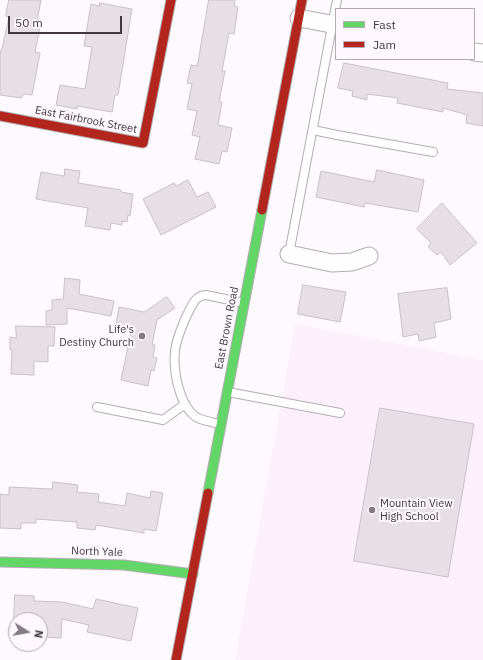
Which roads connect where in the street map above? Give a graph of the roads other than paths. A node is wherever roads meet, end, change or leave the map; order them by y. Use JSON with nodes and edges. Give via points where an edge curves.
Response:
{"nodes":[{"id":1,"x":171,"y":0,"type":"edge"},
{"id":2,"x":302,"y":0,"type":"edge"},
{"id":3,"x":299,"y":18,"type":"junction"},
{"id":4,"x":334,"y":25,"type":"edge"},
{"id":5,"x":0,"y":116,"type":"edge"},
{"id":6,"x":313,"y":130,"type":"junction"},
{"id":7,"x":433,"y":152,"type":"dead end"},
{"id":8,"x":289,"y":254,"type":"joint"},
{"id":9,"x":369,"y":256,"type":"dead end"},
{"id":10,"x":244,"y":303,"type":"junction"},
{"id":11,"x":227,"y":392,"type":"junction"},
{"id":12,"x":184,"y":404,"type":"junction"},
{"id":13,"x":97,"y":407,"type":"dead end"},
{"id":14,"x":340,"y":413,"type":"dead end"},
{"id":15,"x":221,"y":424,"type":"junction"},
{"id":16,"x":0,"y":562,"type":"edge"},
{"id":17,"x":192,"y":574,"type":"junction"},
{"id":18,"x":176,"y":660,"type":"edge"}],
"edges":[{"from":1,"to":5,"type":"main road","name":"East Fairbrook Street","via":[[143,143]]},
{"from":2,"to":3,"type":"main road","name":"East Brown Road"},
{"from":3,"to":4,"type":"street"},
{"from":3,"to":10,"type":"main road","name":"East Brown Road"},
{"from":4,"to":6,"type":"lane"},
{"from":6,"to":7,"type":"lane"},
{"from":6,"to":8,"type":"lane"},
{"from":8,"to":9,"type":"street","via":[[332,263],[352,262]]},
{"from":10,"to":11,"type":"main road","name":"East Brown Road"},
{"from":10,"to":12,"type":"lane","via":[[206,295],[198,297],[191,307],[175,351],[177,379]]},
{"from":11,"to":14,"type":"lane"},
{"from":11,"to":15,"type":"main road","name":"East Brown Road"},
{"from":12,"to":13,"type":"lane","via":[[163,420]]},
{"from":12,"to":15,"type":"lane","via":[[196,417]]},
{"from":15,"to":17,"type":"main road","name":"East Brown Road"},
{"from":16,"to":17,"type":"main road","name":"North Yale","via":[[124,565]]},
{"from":17,"to":18,"type":"main road","name":"East Brown Road"}]}
